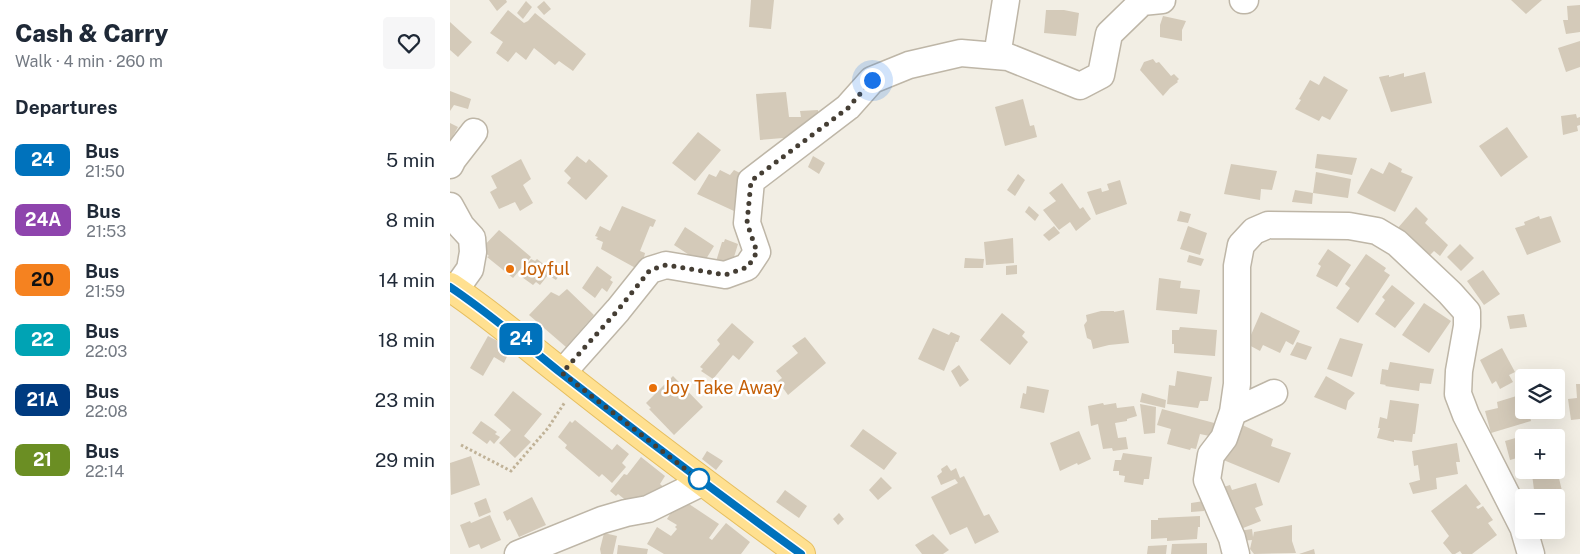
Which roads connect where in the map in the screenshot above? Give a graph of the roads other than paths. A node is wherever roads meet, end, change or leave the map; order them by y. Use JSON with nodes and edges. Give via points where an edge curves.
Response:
{"nodes":[{"id":1,"x":1006,"y":0,"type":"edge"},
{"id":2,"x":1162,"y":0,"type":"edge"},
{"id":3,"x":997,"y":56,"type":"junction"},
{"id":4,"x":474,"y":132,"type":"dead end"},
{"id":5,"x":450,"y":165,"type":"edge"},
{"id":6,"x":450,"y":206,"type":"edge"},
{"id":7,"x":451,"y":288,"type":"edge"},
{"id":8,"x":569,"y":378,"type":"junction"},
{"id":9,"x":1274,"y":392,"type":"dead end"},
{"id":10,"x":1233,"y":412,"type":"junction"},
{"id":11,"x":702,"y":482,"type":"junction"},
{"id":12,"x":1515,"y":512,"type":"edge"},
{"id":13,"x":1527,"y":539,"type":"edge"},
{"id":14,"x":518,"y":554,"type":"edge"},
{"id":15,"x":801,"y":554,"type":"edge"},
{"id":16,"x":1236,"y":554,"type":"edge"},
{"id":17,"x":1531,"y":554,"type":"edge"}],
"edges":[{"from":1,"to":3,"type":"street"},
{"from":2,"to":3,"type":"street","via":[[1142,2],[1109,34],[1101,75],[1080,86],[1008,57]]},
{"from":3,"to":8,"type":"street","via":[[961,53],[909,65],[872,80],[848,108],[751,181],[747,223],[757,252],[748,267],[725,275],[666,265],[650,270]]},
{"from":4,"to":5,"type":"street"},
{"from":6,"to":7,"type":"street","via":[[472,238],[473,252],[470,269]]},
{"from":7,"to":8,"type":"main road"},
{"from":8,"to":11,"type":"main road"},
{"from":9,"to":10,"type":"street"},
{"from":10,"to":12,"type":"street","via":[[1237,384],[1237,266],[1242,245],[1254,231],[1268,225],[1349,226],[1377,231],[1397,243],[1467,312],[1458,394]]},
{"from":10,"to":16,"type":"street","via":[[1224,438],[1211,455],[1207,480]]},
{"from":11,"to":14,"type":"street","via":[[648,509],[602,520]]},
{"from":11,"to":15,"type":"main road"},
{"from":13,"to":17,"type":"street"}]}
